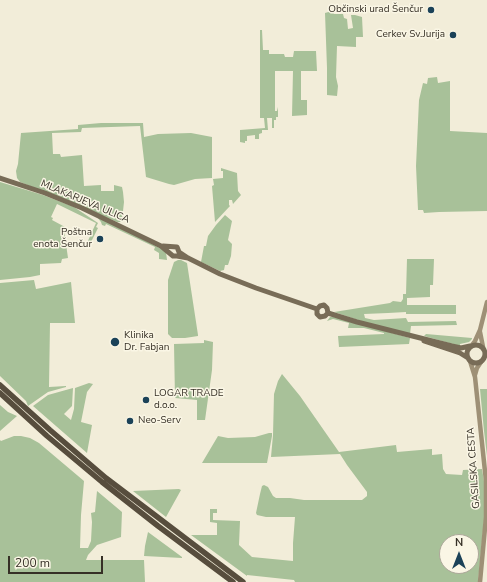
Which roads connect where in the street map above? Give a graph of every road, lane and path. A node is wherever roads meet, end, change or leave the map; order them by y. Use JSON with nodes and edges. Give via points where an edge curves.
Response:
{"nodes":[{"id":1,"x":0,"y":178,"type":"edge"},
{"id":2,"x":171,"y":250,"type":"junction"},
{"id":3,"x":178,"y":254,"type":"junction"},
{"id":4,"x":487,"y":302,"type":"edge"},
{"id":5,"x":317,"y":309,"type":"junction"},
{"id":6,"x":328,"y":313,"type":"junction"},
{"id":7,"x":480,"y":330,"type":"junction"},
{"id":8,"x":420,"y":338,"type":"junction"},
{"id":9,"x":471,"y":346,"type":"junction"},
{"id":10,"x":484,"y":348,"type":"edge"},
{"id":11,"x":469,"y":359,"type":"junction"},
{"id":12,"x":484,"y":360,"type":"edge"},
{"id":13,"x":475,"y":377,"type":"junction"},
{"id":14,"x":0,"y":385,"type":"edge"},
{"id":15,"x":0,"y":393,"type":"edge"},
{"id":16,"x":233,"y":582,"type":"edge"},
{"id":17,"x":243,"y":582,"type":"edge"},
{"id":18,"x":480,"y":582,"type":"edge"}],
"edges":[{"from":1,"to":2,"type":"main road","name":"MLAKARJEVA ULICA","via":[[45,193]]},
{"from":2,"to":3,"type":"main road","via":[[173,256]]},
{"from":2,"to":3,"type":"main road","via":[[177,247]]},
{"from":3,"to":5,"type":"main road","via":[[245,284]]},
{"from":4,"to":7,"type":"street"},
{"from":5,"to":6,"type":"main road","via":[[320,316]]},
{"from":5,"to":6,"type":"main road","via":[[324,305],[328,308]]},
{"from":6,"to":8,"type":"main road"},
{"from":7,"to":9,"type":"street"},
{"from":7,"to":10,"type":"street"},
{"from":8,"to":9,"type":"main road","via":[[461,348]]},
{"from":8,"to":11,"type":"main road"},
{"from":9,"to":10,"type":"main road","via":[[477,344]]},
{"from":9,"to":11,"type":"main road","via":[[467,353]]},
{"from":10,"to":12,"type":"main road"},
{"from":11,"to":12,"type":"main road","via":[[474,363]]},
{"from":11,"to":13,"type":"street","name":"GASILSKA CESTA"},
{"from":12,"to":13,"type":"street","via":[[477,368]]},
{"from":13,"to":18,"type":"street","name":"GASILSKA CESTA","via":[[486,497]]},
{"from":14,"to":17,"type":"highway","via":[[106,478]]},
{"from":15,"to":16,"type":"highway","via":[[102,482]]}]}
